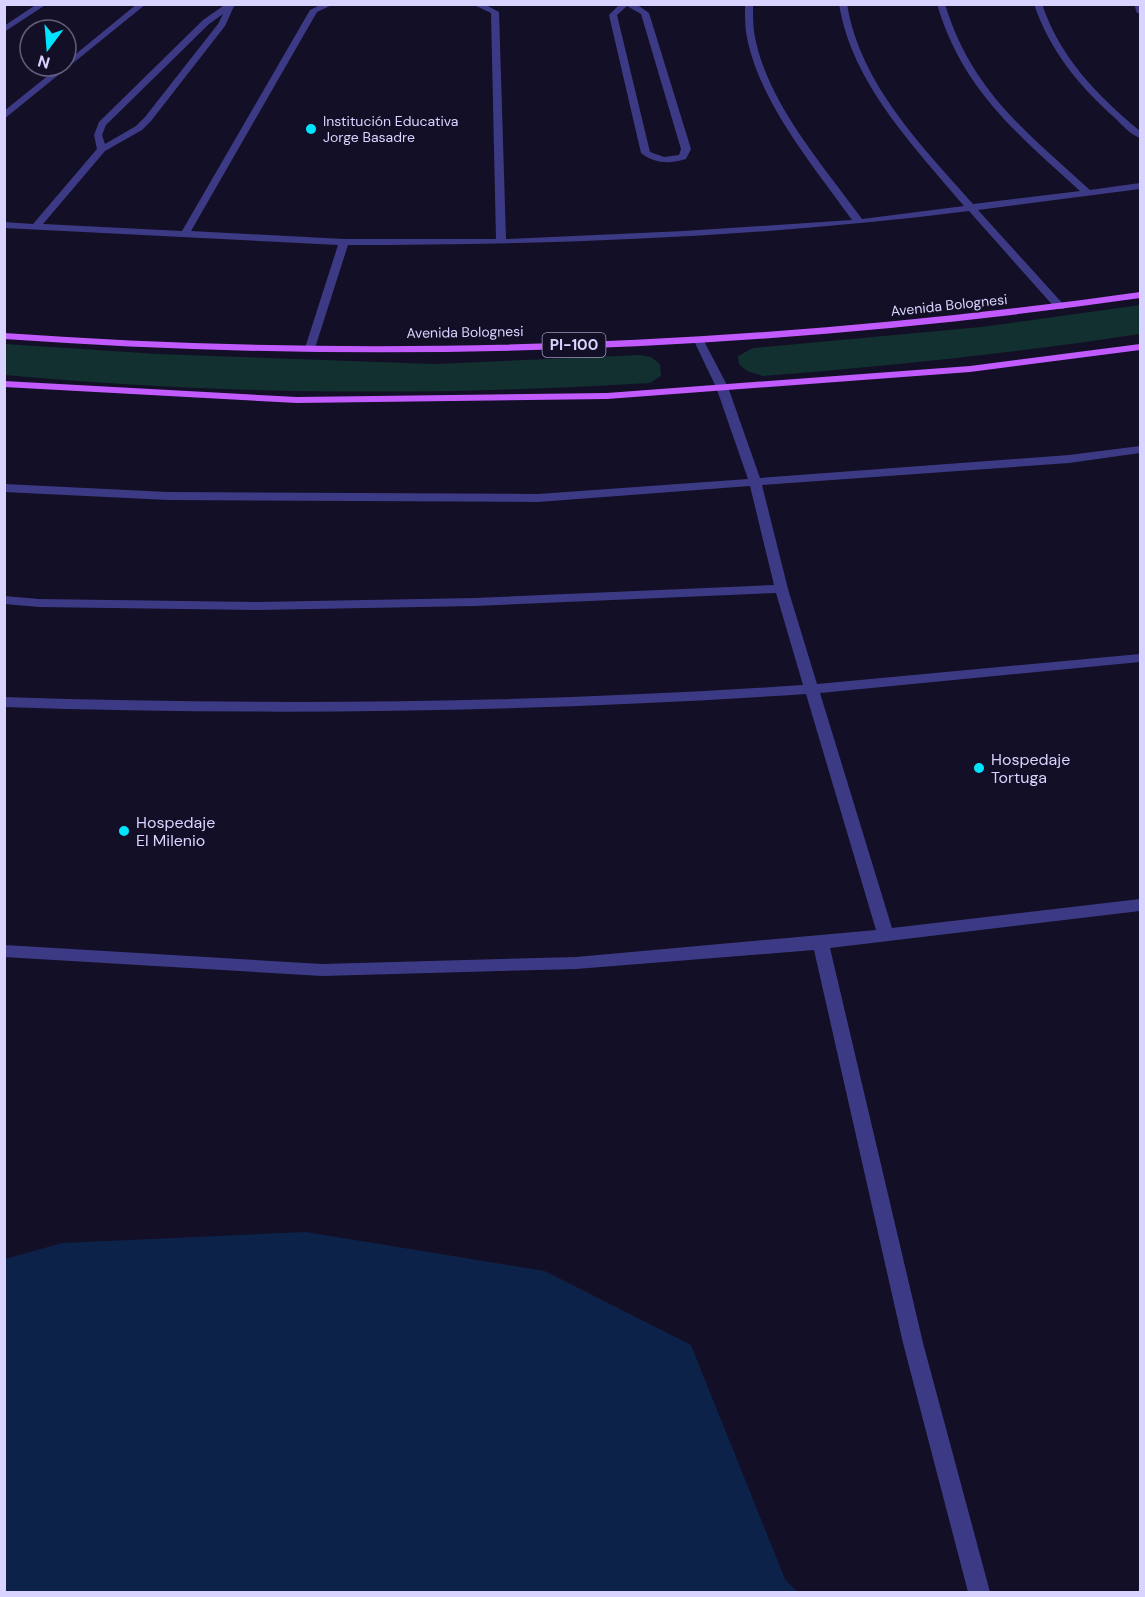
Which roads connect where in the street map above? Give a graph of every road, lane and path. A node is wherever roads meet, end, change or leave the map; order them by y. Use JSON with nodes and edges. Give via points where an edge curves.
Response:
{"nodes":[{"id":1,"x":43,"y":4,"type":"edge"},
{"id":2,"x":142,"y":4,"type":"edge"},
{"id":3,"x":231,"y":4,"type":"edge"},
{"id":4,"x":330,"y":4,"type":"edge"},
{"id":5,"x":477,"y":4,"type":"edge"},
{"id":6,"x":627,"y":4,"type":"edge"},
{"id":7,"x":749,"y":4,"type":"edge"},
{"id":8,"x":843,"y":4,"type":"edge"},
{"id":9,"x":941,"y":4,"type":"edge"},
{"id":10,"x":1038,"y":4,"type":"edge"},
{"id":11,"x":1138,"y":4,"type":"edge"},
{"id":12,"x":1140,"y":11,"type":"edge"},
{"id":13,"x":4,"y":30,"type":"edge"},
{"id":14,"x":4,"y":116,"type":"edge"},
{"id":15,"x":1140,"y":135,"type":"edge"},
{"id":16,"x":102,"y":149,"type":"junction"},
{"id":17,"x":1140,"y":186,"type":"edge"},
{"id":18,"x":1088,"y":193,"type":"junction"},
{"id":19,"x":970,"y":209,"type":"junction"},
{"id":20,"x":859,"y":222,"type":"junction"},
{"id":21,"x":4,"y":225,"type":"edge"},
{"id":22,"x":35,"y":227,"type":"junction"},
{"id":23,"x":185,"y":234,"type":"junction"},
{"id":24,"x":344,"y":242,"type":"junction"},
{"id":25,"x":501,"y":242,"type":"junction"},
{"id":26,"x":1140,"y":294,"type":"edge"},
{"id":27,"x":1060,"y":307,"type":"junction"},
{"id":28,"x":4,"y":336,"type":"edge"},
{"id":29,"x":699,"y":341,"type":"junction"},
{"id":30,"x":1140,"y":347,"type":"edge"},
{"id":31,"x":310,"y":348,"type":"junction"},
{"id":32,"x":4,"y":384,"type":"edge"},
{"id":33,"x":722,"y":387,"type":"junction"},
{"id":34,"x":1140,"y":449,"type":"edge"},
{"id":35,"x":756,"y":484,"type":"junction"},
{"id":36,"x":4,"y":488,"type":"edge"},
{"id":37,"x":782,"y":589,"type":"junction"},
{"id":38,"x":4,"y":600,"type":"edge"},
{"id":39,"x":1140,"y":658,"type":"edge"},
{"id":40,"x":812,"y":689,"type":"junction"},
{"id":41,"x":4,"y":702,"type":"edge"},
{"id":42,"x":1140,"y":905,"type":"edge"},
{"id":43,"x":886,"y":935,"type":"junction"},
{"id":44,"x":821,"y":943,"type":"junction"},
{"id":45,"x":7,"y":956,"type":"edge"},
{"id":46,"x":979,"y":1593,"type":"edge"}],
"edges":[{"from":1,"to":13,"type":"street"},
{"from":2,"to":14,"type":"street"},
{"from":3,"to":16,"type":"street","via":[[222,24],[148,119]]},
{"from":3,"to":16,"type":"street","via":[[207,22],[102,124],[98,135]]},
{"from":4,"to":23,"type":"street","via":[[314,10]]},
{"from":5,"to":25,"type":"street","via":[[495,12]]},
{"from":6,"to":6,"type":"street","via":[[613,15],[646,153],[671,161],[683,157],[686,149],[645,13]]},
{"from":7,"to":20,"type":"street","via":[[747,20],[752,45],[772,95]]},
{"from":8,"to":19,"type":"street","via":[[863,67],[879,94]]},
{"from":9,"to":18,"type":"street","via":[[954,43],[988,96],[1012,124]]},
{"from":10,"to":15,"type":"street","via":[[1053,42],[1099,99]]},
{"from":11,"to":12,"type":"street"},
{"from":16,"to":22,"type":"street"},
{"from":17,"to":18,"type":"street"},
{"from":18,"to":19,"type":"street"},
{"from":19,"to":20,"type":"street"},
{"from":19,"to":27,"type":"street"},
{"from":20,"to":25,"type":"street"},
{"from":21,"to":22,"type":"street"},
{"from":22,"to":23,"type":"street"},
{"from":23,"to":24,"type":"street"},
{"from":24,"to":25,"type":"street"},
{"from":24,"to":31,"type":"street"},
{"from":26,"to":27,"type":"main road","name":"Avenida Bolognesi","number":"PI-100"},
{"from":27,"to":29,"type":"main road","name":"Avenida Bolognesi","number":"PI-100","via":[[832,332]]},
{"from":28,"to":31,"type":"main road","name":"Avenida Bolognesi","number":"PI-100"},
{"from":29,"to":31,"type":"main road","name":"Avenida Bolognesi","number":"PI-100"},
{"from":29,"to":33,"type":"street"},
{"from":30,"to":33,"type":"main road","via":[[970,369]]},
{"from":32,"to":33,"type":"main road","via":[[297,400],[510,399]]},
{"from":33,"to":35,"type":"street"},
{"from":34,"to":35,"type":"street","via":[[1057,460]]},
{"from":35,"to":36,"type":"street","via":[[538,498],[168,496]]},
{"from":35,"to":37,"type":"street"},
{"from":37,"to":38,"type":"street","via":[[475,602],[257,606]]},
{"from":37,"to":40,"type":"street"},
{"from":39,"to":40,"type":"street"},
{"from":40,"to":41,"type":"street","via":[[563,704],[339,708],[146,708]]},
{"from":40,"to":43,"type":"street"},
{"from":42,"to":43,"type":"street"},
{"from":43,"to":44,"type":"street"},
{"from":44,"to":45,"type":"street","via":[[576,963],[322,970]]},
{"from":44,"to":46,"type":"street","via":[[913,1343]]}]}
